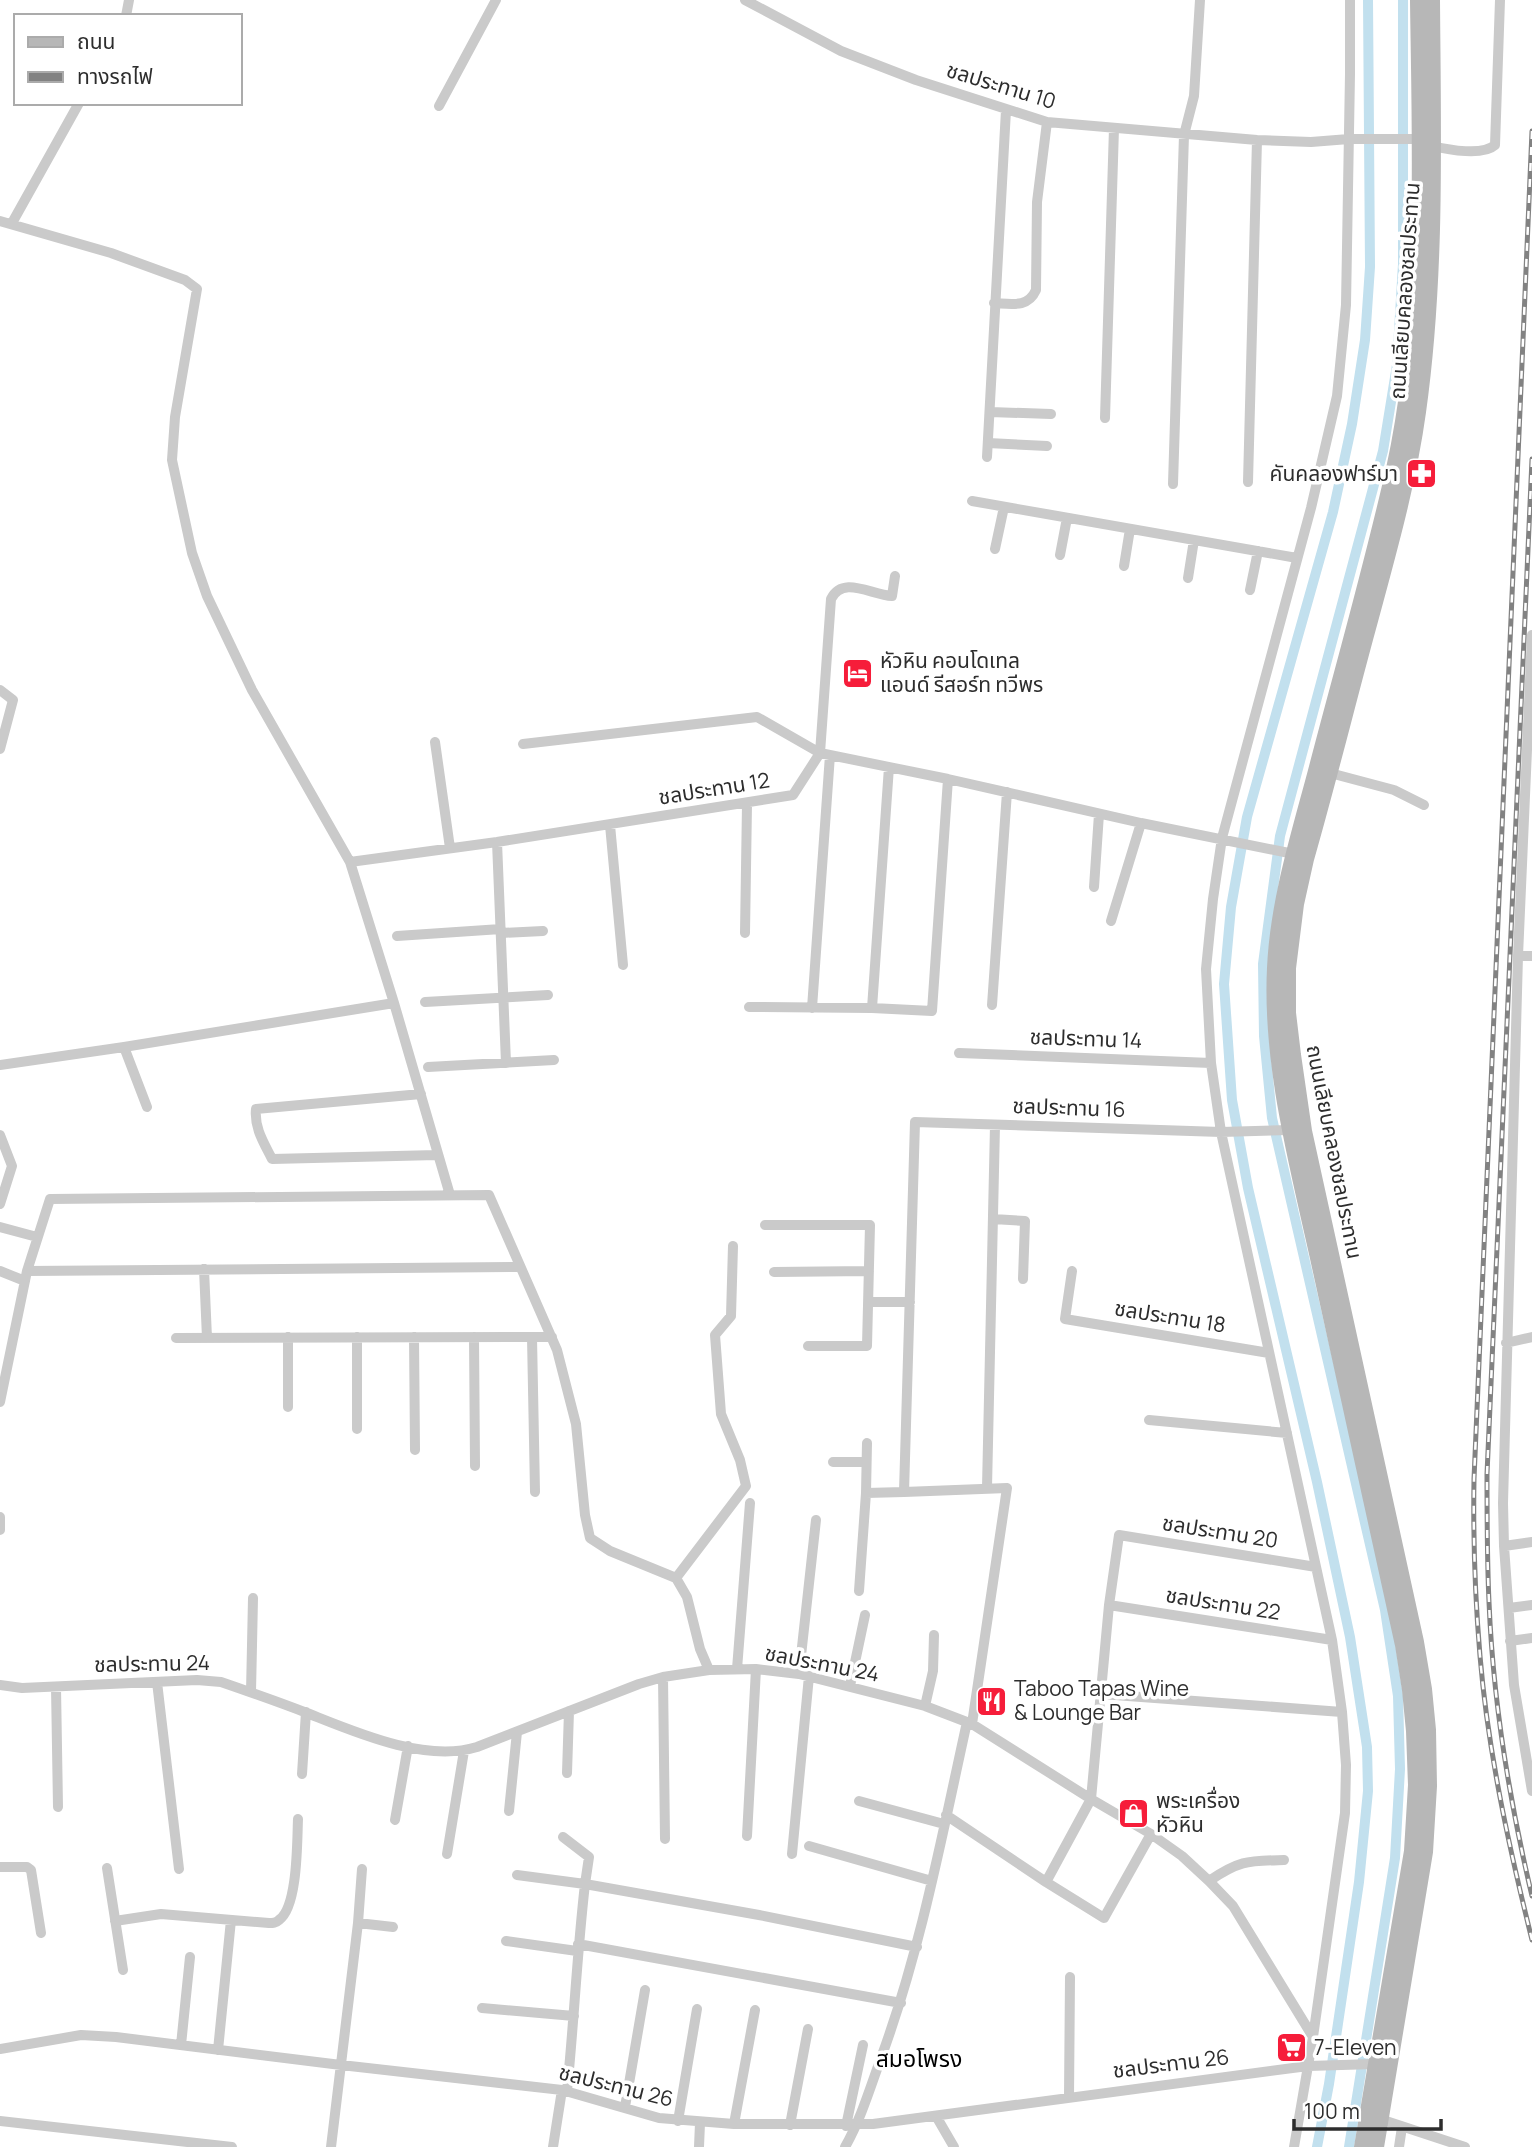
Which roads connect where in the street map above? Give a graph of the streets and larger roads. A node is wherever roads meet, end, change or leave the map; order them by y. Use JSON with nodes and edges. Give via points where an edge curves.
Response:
{"nodes":[{"id":1,"x":496,"y":0,"type":"edge"},
{"id":2,"x":745,"y":0,"type":"edge"},
{"id":3,"x":771,"y":0,"type":"edge"},
{"id":4,"x":1350,"y":0,"type":"edge"},
{"id":5,"x":1418,"y":0,"type":"edge"},
{"id":6,"x":1432,"y":0,"type":"edge"},
{"id":7,"x":1500,"y":0,"type":"edge"},
{"id":8,"x":1200,"y":1,"type":"edge"},
{"id":9,"x":768,"y":13,"type":"junction"},
{"id":10,"x":78,"y":105,"type":"edge"},
{"id":11,"x":439,"y":106,"type":"dead end"},
{"id":12,"x":1006,"y":110,"type":"junction"},
{"id":13,"x":1047,"y":122,"type":"junction"},
{"id":14,"x":1114,"y":128,"type":"junction"},
{"id":15,"x":1184,"y":135,"type":"junction"},
{"id":16,"x":1349,"y":139,"type":"junction"},
{"id":17,"x":1257,"y":140,"type":"junction"},
{"id":18,"x":1427,"y":142,"type":"junction"},
{"id":19,"x":0,"y":220,"type":"edge"},
{"id":20,"x":12,"y":223,"type":"junction"},
{"id":21,"x":995,"y":303,"type":"junction"},
{"id":22,"x":990,"y":412,"type":"junction"},
{"id":23,"x":1051,"y":414,"type":"dead end"},
{"id":24,"x":1105,"y":418,"type":"dead end"},
{"id":25,"x":988,"y":443,"type":"junction"},
{"id":26,"x":1047,"y":446,"type":"dead end"},
{"id":27,"x":986,"y":457,"type":"dead end"},
{"id":28,"x":1248,"y":482,"type":"dead end"},
{"id":29,"x":1173,"y":484,"type":"dead end"},
{"id":30,"x":972,"y":501,"type":"dead end"},
{"id":31,"x":1004,"y":507,"type":"junction"},
{"id":32,"x":1066,"y":518,"type":"junction"},
{"id":33,"x":1130,"y":529,"type":"junction"},
{"id":34,"x":1194,"y":540,"type":"junction"},
{"id":35,"x":995,"y":548,"type":"dead end"},
{"id":36,"x":1258,"y":551,"type":"junction"},
{"id":37,"x":1060,"y":555,"type":"dead end"},
{"id":38,"x":1297,"y":558,"type":"junction"},
{"id":39,"x":1124,"y":565,"type":"dead end"},
{"id":40,"x":895,"y":576,"type":"dead end"},
{"id":41,"x":1188,"y":578,"type":"dead end"},
{"id":42,"x":1250,"y":590,"type":"dead end"},
{"id":43,"x":1532,"y":635,"type":"edge"},
{"id":44,"x":0,"y":690,"type":"edge"},
{"id":45,"x":435,"y":742,"type":"dead end"},
{"id":46,"x":523,"y":744,"type":"dead end"},
{"id":47,"x":0,"y":749,"type":"edge"},
{"id":48,"x":825,"y":754,"type":"junction"},
{"id":49,"x":889,"y":767,"type":"junction"},
{"id":50,"x":1330,"y":773,"type":"junction"},
{"id":51,"x":948,"y":779,"type":"junction"},
{"id":52,"x":1007,"y":792,"type":"junction"},
{"id":53,"x":747,"y":804,"type":"junction"},
{"id":54,"x":1424,"y":805,"type":"dead end"},
{"id":55,"x":1099,"y":814,"type":"junction"},
{"id":56,"x":1141,"y":823,"type":"junction"},
{"id":57,"x":610,"y":825,"type":"junction"},
{"id":58,"x":1222,"y":838,"type":"junction"},
{"id":59,"x":497,"y":842,"type":"junction"},
{"id":60,"x":450,"y":848,"type":"junction"},
{"id":61,"x":1294,"y":854,"type":"junction"},
{"id":62,"x":350,"y":862,"type":"junction"},
{"id":63,"x":1094,"y":887,"type":"dead end"},
{"id":64,"x":1111,"y":921,"type":"dead end"},
{"id":65,"x":501,"y":931,"type":"junction"},
{"id":66,"x":543,"y":931,"type":"dead end"},
{"id":67,"x":745,"y":933,"type":"dead end"},
{"id":68,"x":397,"y":936,"type":"dead end"},
{"id":69,"x":1518,"y":956,"type":"junction"},
{"id":70,"x":1532,"y":956,"type":"edge"},
{"id":71,"x":623,"y":965,"type":"dead end"},
{"id":72,"x":548,"y":995,"type":"dead end"},
{"id":73,"x":503,"y":998,"type":"junction"},
{"id":74,"x":425,"y":1002,"type":"dead end"},
{"id":75,"x":394,"y":1003,"type":"junction"},
{"id":76,"x":992,"y":1005,"type":"dead end"},
{"id":77,"x":749,"y":1007,"type":"dead end"},
{"id":78,"x":812,"y":1008,"type":"junction"},
{"id":79,"x":873,"y":1008,"type":"junction"},
{"id":80,"x":124,"y":1047,"type":"junction"},
{"id":81,"x":960,"y":1053,"type":"dead end"},
{"id":82,"x":554,"y":1060,"type":"dead end"},
{"id":83,"x":506,"y":1063,"type":"junction"},
{"id":84,"x":1211,"y":1063,"type":"junction"},
{"id":85,"x":0,"y":1065,"type":"edge"},
{"id":86,"x":428,"y":1067,"type":"dead end"},
{"id":87,"x":421,"y":1094,"type":"junction"},
{"id":88,"x":147,"y":1107,"type":"dead end"},
{"id":89,"x":995,"y":1125,"type":"junction"},
{"id":90,"x":1290,"y":1130,"type":"junction"},
{"id":91,"x":1221,"y":1132,"type":"junction"},
{"id":92,"x":0,"y":1135,"type":"edge"},
{"id":93,"x":437,"y":1155,"type":"junction"},
{"id":94,"x":450,"y":1195,"type":"junction"},
{"id":95,"x":0,"y":1204,"type":"edge"},
{"id":96,"x":993,"y":1219,"type":"junction"},
{"id":97,"x":765,"y":1225,"type":"dead end"},
{"id":98,"x":0,"y":1227,"type":"edge"},
{"id":99,"x":37,"y":1237,"type":"junction"},
{"id":100,"x":733,"y":1246,"type":"dead end"},
{"id":101,"x":520,"y":1267,"type":"junction"},
{"id":102,"x":204,"y":1269,"type":"junction"},
{"id":103,"x":0,"y":1271,"type":"edge"},
{"id":104,"x":869,"y":1271,"type":"junction"},
{"id":105,"x":1072,"y":1271,"type":"dead end"},
{"id":106,"x":774,"y":1272,"type":"dead end"},
{"id":107,"x":26,"y":1276,"type":"junction"},
{"id":108,"x":1023,"y":1279,"type":"dead end"},
{"id":109,"x":868,"y":1302,"type":"junction"},
{"id":110,"x":910,"y":1302,"type":"junction"},
{"id":111,"x":288,"y":1337,"type":"junction"},
{"id":112,"x":358,"y":1337,"type":"junction"},
{"id":113,"x":414,"y":1337,"type":"junction"},
{"id":114,"x":474,"y":1337,"type":"junction"},
{"id":115,"x":532,"y":1337,"type":"junction"},
{"id":116,"x":552,"y":1337,"type":"junction"},
{"id":117,"x":1532,"y":1337,"type":"edge"},
{"id":118,"x":176,"y":1338,"type":"dead end"},
{"id":119,"x":207,"y":1338,"type":"junction"},
{"id":120,"x":1506,"y":1343,"type":"junction"},
{"id":121,"x":808,"y":1346,"type":"dead end"},
{"id":122,"x":1269,"y":1353,"type":"junction"},
{"id":123,"x":0,"y":1402,"type":"edge"},
{"id":124,"x":288,"y":1407,"type":"dead end"},
{"id":125,"x":1149,"y":1420,"type":"dead end"},
{"id":126,"x":357,"y":1429,"type":"dead end"},
{"id":127,"x":1286,"y":1433,"type":"junction"},
{"id":128,"x":867,"y":1443,"type":"dead end"},
{"id":129,"x":415,"y":1450,"type":"dead end"},
{"id":130,"x":833,"y":1462,"type":"dead end"},
{"id":131,"x":866,"y":1462,"type":"junction"},
{"id":132,"x":475,"y":1466,"type":"dead end"},
{"id":133,"x":987,"y":1488,"type":"junction"},
{"id":134,"x":536,"y":1492,"type":"dead end"},
{"id":135,"x":866,"y":1493,"type":"junction"},
{"id":136,"x":904,"y":1493,"type":"junction"},
{"id":137,"x":750,"y":1503,"type":"dead end"},
{"id":138,"x":0,"y":1517,"type":"edge"},
{"id":139,"x":816,"y":1520,"type":"dead end"},
{"id":140,"x":0,"y":1530,"type":"edge"},
{"id":141,"x":1532,"y":1542,"type":"edge"},
{"id":142,"x":1504,"y":1546,"type":"junction"},
{"id":143,"x":1316,"y":1567,"type":"junction"},
{"id":144,"x":676,"y":1578,"type":"junction"},
{"id":145,"x":859,"y":1591,"type":"dead end"},
{"id":146,"x":253,"y":1598,"type":"dead end"},
{"id":147,"x":1110,"y":1605,"type":"junction"},
{"id":148,"x":1532,"y":1605,"type":"edge"},
{"id":149,"x":1509,"y":1608,"type":"junction"},
{"id":150,"x":865,"y":1615,"type":"dead end"},
{"id":151,"x":934,"y":1635,"type":"dead end"},
{"id":152,"x":1532,"y":1638,"type":"edge"},
{"id":153,"x":1332,"y":1640,"type":"junction"},
{"id":154,"x":1510,"y":1641,"type":"junction"},
{"id":155,"x":737,"y":1669,"type":"junction"},
{"id":156,"x":756,"y":1669,"type":"junction"},
{"id":157,"x":709,"y":1671,"type":"junction"},
{"id":158,"x":804,"y":1675,"type":"junction"},
{"id":159,"x":663,"y":1677,"type":"junction"},
{"id":160,"x":157,"y":1682,"type":"junction"},
{"id":161,"x":1,"y":1686,"type":"edge"},
{"id":162,"x":850,"y":1686,"type":"junction"},
{"id":163,"x":56,"y":1687,"type":"junction"},
{"id":164,"x":251,"y":1692,"type":"junction"},
{"id":165,"x":1101,"y":1694,"type":"junction"},
{"id":166,"x":925,"y":1706,"type":"junction"},
{"id":167,"x":569,"y":1711,"type":"junction"},
{"id":168,"x":306,"y":1712,"type":"junction"},
{"id":169,"x":1342,"y":1712,"type":"junction"},
{"id":170,"x":1532,"y":1716,"type":"edge"},
{"id":171,"x":1520,"y":1718,"type":"junction"},
{"id":172,"x":970,"y":1723,"type":"junction"},
{"id":173,"x":517,"y":1732,"type":"junction"},
{"id":174,"x":408,"y":1746,"type":"junction"},
{"id":175,"x":464,"y":1751,"type":"junction"},
{"id":176,"x":1530,"y":1766,"type":"edge"},
{"id":177,"x":567,"y":1773,"type":"dead end"},
{"id":178,"x":302,"y":1774,"type":"dead end"},
{"id":179,"x":1532,"y":1791,"type":"edge"},
{"id":180,"x":1091,"y":1799,"type":"junction"},
{"id":181,"x":859,"y":1801,"type":"dead end"},
{"id":182,"x":58,"y":1807,"type":"dead end"},
{"id":183,"x":509,"y":1811,"type":"dead end"},
{"id":184,"x":298,"y":1819,"type":"dead end"},
{"id":185,"x":395,"y":1820,"type":"dead end"},
{"id":186,"x":945,"y":1820,"type":"junction"},
{"id":187,"x":1150,"y":1834,"type":"junction"},
{"id":188,"x":747,"y":1836,"type":"dead end"},
{"id":189,"x":563,"y":1838,"type":"dead end"},
{"id":190,"x":665,"y":1839,"type":"dead end"},
{"id":191,"x":810,"y":1846,"type":"dead end"},
{"id":192,"x":447,"y":1854,"type":"dead end"},
{"id":193,"x":792,"y":1854,"type":"dead end"},
{"id":194,"x":1284,"y":1860,"type":"dead end"},
{"id":195,"x":0,"y":1867,"type":"edge"},
{"id":196,"x":107,"y":1868,"type":"dead end"},
{"id":197,"x":179,"y":1869,"type":"dead end"},
{"id":198,"x":362,"y":1869,"type":"dead end"},
{"id":199,"x":517,"y":1875,"type":"dead end"},
{"id":200,"x":932,"y":1881,"type":"junction"},
{"id":201,"x":1209,"y":1881,"type":"junction"},
{"id":202,"x":1046,"y":1882,"type":"junction"},
{"id":203,"x":585,"y":1884,"type":"junction"},
{"id":204,"x":231,"y":1920,"type":"junction"},
{"id":205,"x":115,"y":1922,"type":"junction"},
{"id":206,"x":358,"y":1923,"type":"junction"},
{"id":207,"x":393,"y":1927,"type":"dead end"},
{"id":208,"x":41,"y":1933,"type":"dead end"},
{"id":209,"x":506,"y":1941,"type":"dead end"},
{"id":210,"x":578,"y":1947,"type":"junction"},
{"id":211,"x":917,"y":1947,"type":"junction"},
{"id":212,"x":190,"y":1957,"type":"dead end"},
{"id":213,"x":122,"y":1970,"type":"dead end"},
{"id":214,"x":1070,"y":1977,"type":"dead end"},
{"id":215,"x":645,"y":1990,"type":"dead end"},
{"id":216,"x":901,"y":2003,"type":"junction"},
{"id":217,"x":482,"y":2008,"type":"dead end"},
{"id":218,"x":697,"y":2009,"type":"dead end"},
{"id":219,"x":755,"y":2010,"type":"dead end"},
{"id":220,"x":574,"y":2016,"type":"junction"},
{"id":221,"x":808,"y":2029,"type":"dead end"},
{"id":222,"x":1313,"y":2037,"type":"junction"},
{"id":223,"x":181,"y":2045,"type":"junction"},
{"id":224,"x":863,"y":2045,"type":"dead end"},
{"id":225,"x":0,"y":2049,"type":"edge"},
{"id":226,"x":218,"y":2050,"type":"junction"},
{"id":227,"x":341,"y":2065,"type":"junction"},
{"id":228,"x":1382,"y":2065,"type":"junction"},
{"id":229,"x":1308,"y":2066,"type":"junction"},
{"id":230,"x":565,"y":2091,"type":"junction"},
{"id":231,"x":1069,"y":2097,"type":"junction"},
{"id":232,"x":625,"y":2107,"type":"junction"},
{"id":233,"x":936,"y":2116,"type":"junction"},
{"id":234,"x":1380,"y":2119,"type":"junction"},
{"id":235,"x":0,"y":2121,"type":"edge"},
{"id":236,"x":678,"y":2121,"type":"junction"},
{"id":237,"x":700,"y":2123,"type":"junction"},
{"id":238,"x":734,"y":2124,"type":"junction"},
{"id":239,"x":790,"y":2125,"type":"junction"},
{"id":240,"x":852,"y":2125,"type":"junction"},
{"id":241,"x":1402,"y":2127,"type":"junction"},
{"id":242,"x":232,"y":2147,"type":"edge"},
{"id":243,"x":331,"y":2147,"type":"edge"},
{"id":244,"x":553,"y":2147,"type":"edge"},
{"id":245,"x":699,"y":2147,"type":"edge"},
{"id":246,"x":845,"y":2147,"type":"edge"},
{"id":247,"x":954,"y":2147,"type":"edge"},
{"id":248,"x":1294,"y":2147,"type":"edge"},
{"id":249,"x":1362,"y":2147,"type":"edge"},
{"id":250,"x":1376,"y":2147,"type":"edge"},
{"id":251,"x":1399,"y":2147,"type":"edge"},
{"id":252,"x":1465,"y":2147,"type":"edge"}],
"edges":[{"from":1,"to":11,"type":"street"},
{"from":2,"to":9,"type":"street","name":"ชลประทาน 10"},
{"from":3,"to":9,"type":"street"},
{"from":4,"to":16,"type":"street"},
{"from":5,"to":18,"type":"street","name":"ถนนเลียบคลองชลประทาน"},
{"from":6,"to":18,"type":"street","name":"ถนนเลียบคลองชลประทาน"},
{"from":7,"to":18,"type":"street","name":"ชลประทาน 10","via":[[1495,145],[1483,150],[1447,149]]},
{"from":8,"to":15,"type":"street","via":[[1194,96]]},
{"from":9,"to":12,"type":"street","name":"ชลประทาน 10","via":[[841,51]]},
{"from":10,"to":20,"type":"street"},
{"from":12,"to":13,"type":"street","name":"ชลประทาน 10"},
{"from":12,"to":21,"type":"street"},
{"from":13,"to":14,"type":"street","name":"ชลประทาน 10"},
{"from":13,"to":21,"type":"street","via":[[1037,202],[1037,290],[1023,304]]},
{"from":14,"to":15,"type":"street","name":"ชลประทาน 10"},
{"from":14,"to":24,"type":"street"},
{"from":15,"to":17,"type":"street","name":"ชลประทาน 10"},
{"from":15,"to":29,"type":"street"},
{"from":16,"to":17,"type":"street","name":"ชลประทาน 10"},
{"from":16,"to":18,"type":"street","name":"ชลประทาน 10"},
{"from":16,"to":38,"type":"street","via":[[1346,305],[1337,396]]},
{"from":17,"to":28,"type":"street"},
{"from":18,"to":50,"type":"street","name":"ถนนเลียบคลองชลประทาน","via":[[1430,283],[1418,414],[1384,568]]},
{"from":18,"to":61,"type":"street","name":"ถนนเลียบคลองชลประทาน","via":[[1404,412],[1394,467]]},
{"from":19,"to":20,"type":"street"},
{"from":20,"to":62,"type":"street","via":[[111,253],[185,280],[197,289],[172,460],[192,553],[207,596],[253,690]]},
{"from":21,"to":22,"type":"street"},
{"from":22,"to":23,"type":"street"},
{"from":22,"to":25,"type":"street"},
{"from":25,"to":26,"type":"street"},
{"from":25,"to":27,"type":"street"},
{"from":30,"to":31,"type":"street"},
{"from":31,"to":32,"type":"street"},
{"from":31,"to":35,"type":"street"},
{"from":32,"to":33,"type":"street"},
{"from":32,"to":37,"type":"street"},
{"from":33,"to":34,"type":"street"},
{"from":33,"to":39,"type":"street"},
{"from":34,"to":36,"type":"street"},
{"from":34,"to":41,"type":"street"},
{"from":36,"to":38,"type":"street"},
{"from":36,"to":42,"type":"street"},
{"from":38,"to":58,"type":"street"},
{"from":40,"to":48,"type":"street","via":[[892,596],[848,587],[834,592],[831,599]]},
{"from":43,"to":69,"type":"street"},
{"from":44,"to":47,"type":"street","via":[[13,700]]},
{"from":45,"to":60,"type":"street"},
{"from":46,"to":48,"type":"street","via":[[757,717]]},
{"from":48,"to":49,"type":"street"},
{"from":48,"to":53,"type":"street","name":"ชลประทาน 12","via":[[793,796]]},
{"from":48,"to":78,"type":"street"},
{"from":49,"to":51,"type":"street"},
{"from":49,"to":79,"type":"street"},
{"from":50,"to":54,"type":"street","via":[[1394,790]]},
{"from":50,"to":228,"type":"street","name":"ถนนเลียบคลองชลประทาน","via":[[1296,904],[1288,1013],[1304,1131],[1416,1642],[1428,1730],[1425,1852]]},
{"from":51,"to":52,"type":"street"},
{"from":51,"to":79,"type":"street","via":[[932,1011]]},
{"from":52,"to":55,"type":"street"},
{"from":52,"to":76,"type":"street"},
{"from":53,"to":57,"type":"street","name":"ชลประทาน 12"},
{"from":53,"to":67,"type":"street"},
{"from":55,"to":56,"type":"street"},
{"from":55,"to":63,"type":"street"},
{"from":56,"to":58,"type":"street"},
{"from":56,"to":64,"type":"street"},
{"from":57,"to":59,"type":"street","name":"ชลประทาน 12"},
{"from":57,"to":71,"type":"street"},
{"from":58,"to":61,"type":"street"},
{"from":58,"to":84,"type":"street","via":[[1206,969]]},
{"from":59,"to":60,"type":"street","name":"ชลประทาน 12"},
{"from":59,"to":65,"type":"street"},
{"from":60,"to":62,"type":"street","name":"ชลประทาน 12"},
{"from":61,"to":90,"type":"street","name":"ถนนเลียบคลองชลประทาน","via":[[1275,968],[1275,1014]]},
{"from":62,"to":75,"type":"street"},
{"from":65,"to":66,"type":"street"},
{"from":65,"to":68,"type":"street"},
{"from":65,"to":73,"type":"street"},
{"from":69,"to":70,"type":"street"},
{"from":69,"to":120,"type":"street"},
{"from":72,"to":73,"type":"street"},
{"from":73,"to":74,"type":"street"},
{"from":73,"to":83,"type":"street"},
{"from":75,"to":80,"type":"street"},
{"from":75,"to":87,"type":"street"},
{"from":77,"to":78,"type":"street"},
{"from":78,"to":79,"type":"street"},
{"from":80,"to":85,"type":"street"},
{"from":80,"to":88,"type":"street"},
{"from":81,"to":84,"type":"street","name":"ชลประทาน 14"},
{"from":82,"to":83,"type":"street"},
{"from":83,"to":86,"type":"street"},
{"from":84,"to":91,"type":"street"},
{"from":87,"to":93,"type":"street"},
{"from":87,"to":93,"type":"street","via":[[256,1110],[255,1119],[272,1159]]},
{"from":89,"to":91,"type":"street","name":"ชลประทาน 16"},
{"from":89,"to":96,"type":"street"},
{"from":89,"to":110,"type":"street","name":"ชลประทาน 16","via":[[915,1122]]},
{"from":90,"to":91,"type":"street","name":"ชลประทาน 16"},
{"from":90,"to":228,"type":"street","name":"ถนนเลียบคลองชลประทาน","via":[[1410,1690],[1416,1786],[1412,1851]]},
{"from":91,"to":122,"type":"street"},
{"from":92,"to":95,"type":"street","via":[[12,1166]]},
{"from":93,"to":94,"type":"street"},
{"from":94,"to":99,"type":"street","via":[[50,1199]]},
{"from":94,"to":101,"type":"street","via":[[489,1195]]},
{"from":96,"to":108,"type":"street","via":[[1025,1221]]},
{"from":96,"to":133,"type":"street"},
{"from":97,"to":104,"type":"street","via":[[870,1225]]},
{"from":98,"to":99,"type":"street"},
{"from":99,"to":107,"type":"street"},
{"from":100,"to":144,"type":"street","via":[[731,1316],[715,1335],[721,1414],[746,1486]]},
{"from":101,"to":102,"type":"street"},
{"from":101,"to":116,"type":"street"},
{"from":102,"to":107,"type":"street"},
{"from":102,"to":119,"type":"street"},
{"from":103,"to":107,"type":"street"},
{"from":104,"to":106,"type":"street"},
{"from":104,"to":109,"type":"street"},
{"from":105,"to":122,"type":"street","name":"ชลประทาน 18","via":[[1065,1319]]},
{"from":107,"to":123,"type":"street"},
{"from":109,"to":110,"type":"street"},
{"from":109,"to":121,"type":"street","via":[[867,1346]]},
{"from":110,"to":136,"type":"street"},
{"from":111,"to":112,"type":"street"},
{"from":111,"to":119,"type":"street"},
{"from":111,"to":124,"type":"street"},
{"from":112,"to":113,"type":"street"},
{"from":112,"to":126,"type":"street"},
{"from":113,"to":114,"type":"street"},
{"from":113,"to":129,"type":"street"},
{"from":114,"to":115,"type":"street"},
{"from":114,"to":132,"type":"street"},
{"from":115,"to":116,"type":"street"},
{"from":115,"to":134,"type":"street"},
{"from":116,"to":144,"type":"street","via":[[576,1424],[590,1538]]},
{"from":117,"to":120,"type":"street"},
{"from":118,"to":119,"type":"street"},
{"from":120,"to":142,"type":"street"},
{"from":122,"to":127,"type":"street"},
{"from":125,"to":127,"type":"street"},
{"from":127,"to":143,"type":"street"},
{"from":128,"to":131,"type":"street"},
{"from":130,"to":131,"type":"street"},
{"from":131,"to":135,"type":"street"},
{"from":133,"to":136,"type":"street"},
{"from":133,"to":172,"type":"street","via":[[1007,1488]]},
{"from":135,"to":136,"type":"street"},
{"from":135,"to":145,"type":"street"},
{"from":137,"to":155,"type":"street"},
{"from":138,"to":140,"type":"street"},
{"from":139,"to":158,"type":"street"},
{"from":141,"to":142,"type":"street"},
{"from":142,"to":149,"type":"street"},
{"from":143,"to":147,"type":"street","name":"ชลประทาน 20","via":[[1119,1535]]},
{"from":143,"to":153,"type":"street"},
{"from":144,"to":157,"type":"street","via":[[687,1597]]},
{"from":146,"to":164,"type":"street"},
{"from":147,"to":153,"type":"street","name":"ชลประทาน 22"},
{"from":147,"to":165,"type":"street"},
{"from":148,"to":149,"type":"street"},
{"from":149,"to":154,"type":"street"},
{"from":150,"to":162,"type":"street"},
{"from":151,"to":166,"type":"street","via":[[933,1671]]},
{"from":152,"to":154,"type":"street"},
{"from":153,"to":169,"type":"street"},
{"from":154,"to":171,"type":"street"},
{"from":155,"to":156,"type":"street","name":"ชลประทาน 24"},
{"from":155,"to":157,"type":"street","name":"ชลประทาน 24"},
{"from":156,"to":158,"type":"street","name":"ชลประทาน 24"},
{"from":156,"to":188,"type":"street"},
{"from":157,"to":159,"type":"street","name":"ชลประทาน 24"},
{"from":158,"to":162,"type":"street","name":"ชลประทาน 24"},
{"from":158,"to":193,"type":"street"},
{"from":159,"to":167,"type":"street","name":"ชลประทาน 24"},
{"from":159,"to":190,"type":"street"},
{"from":160,"to":163,"type":"street","name":"ชลประทาน 24"},
{"from":160,"to":164,"type":"street","name":"ชลประทาน 24","via":[[221,1682]]},
{"from":160,"to":197,"type":"street"},
{"from":161,"to":163,"type":"street","name":"ชลประทาน 24"},
{"from":162,"to":166,"type":"street","name":"ชลประทาน 24"},
{"from":163,"to":182,"type":"street"},
{"from":164,"to":168,"type":"street","name":"ชลประทาน 24"},
{"from":165,"to":169,"type":"street"},
{"from":165,"to":180,"type":"street"},
{"from":166,"to":172,"type":"street","name":"ชลประทาน 24"},
{"from":167,"to":173,"type":"street","name":"ชลประทาน 24"},
{"from":167,"to":177,"type":"street"},
{"from":168,"to":174,"type":"street","name":"ชลประทาน 24","via":[[360,1734]]},
{"from":168,"to":178,"type":"street"},
{"from":169,"to":222,"type":"street","via":[[1345,1813]]},
{"from":170,"to":171,"type":"street"},
{"from":171,"to":176,"type":"street"},
{"from":172,"to":180,"type":"street","name":"ชลประทาน 24"},
{"from":172,"to":186,"type":"street"},
{"from":173,"to":175,"type":"street","name":"ชลประทาน 24"},
{"from":173,"to":183,"type":"street"},
{"from":174,"to":175,"type":"street","name":"ชลประทาน 24"},
{"from":174,"to":185,"type":"street"},
{"from":175,"to":192,"type":"street"},
{"from":176,"to":179,"type":"street"},
{"from":180,"to":187,"type":"street","name":"ชลประทาน 24"},
{"from":180,"to":202,"type":"street"},
{"from":181,"to":186,"type":"street"},
{"from":184,"to":204,"type":"street","via":[[295,1888],[282,1918],[268,1923]]},
{"from":186,"to":200,"type":"street"},
{"from":186,"to":202,"type":"street"},
{"from":187,"to":201,"type":"street","name":"ชลประทาน 24"},
{"from":187,"to":202,"type":"street","via":[[1104,1918]]},
{"from":189,"to":203,"type":"street","via":[[589,1857]]},
{"from":191,"to":200,"type":"street"},
{"from":194,"to":201,"type":"street","via":[[1231,1866]]},
{"from":195,"to":208,"type":"street","via":[[31,1870]]},
{"from":196,"to":205,"type":"street"},
{"from":198,"to":206,"type":"street"},
{"from":199,"to":203,"type":"street"},
{"from":200,"to":211,"type":"street"},
{"from":201,"to":222,"type":"street","name":"ชลประทาน 24","via":[[1233,1906]]},
{"from":203,"to":210,"type":"street"},
{"from":203,"to":211,"type":"street"},
{"from":204,"to":205,"type":"street","via":[[160,1914]]},
{"from":204,"to":226,"type":"street"},
{"from":205,"to":213,"type":"street"},
{"from":206,"to":207,"type":"street"},
{"from":206,"to":227,"type":"street"},
{"from":209,"to":210,"type":"street"},
{"from":210,"to":216,"type":"street"},
{"from":210,"to":220,"type":"street"},
{"from":211,"to":216,"type":"street"},
{"from":212,"to":223,"type":"street"},
{"from":214,"to":231,"type":"street"},
{"from":215,"to":232,"type":"street"},
{"from":216,"to":240,"type":"street"},
{"from":217,"to":220,"type":"street"},
{"from":218,"to":236,"type":"street"},
{"from":219,"to":238,"type":"street"},
{"from":220,"to":230,"type":"street"},
{"from":221,"to":239,"type":"street"},
{"from":222,"to":229,"type":"street"},
{"from":223,"to":225,"type":"street","name":"ชลประทาน 26","via":[[90,2035]]},
{"from":223,"to":226,"type":"street","name":"ชลประทาน 26"},
{"from":224,"to":240,"type":"street"},
{"from":226,"to":227,"type":"street","name":"ชลประทาน 26"},
{"from":227,"to":230,"type":"street","name":"ชลประทาน 26"},
{"from":227,"to":243,"type":"street"},
{"from":228,"to":229,"type":"street","name":"ชลประทาน 26"},
{"from":228,"to":234,"type":"street","name":"ถนนเลียบคลองชลประทาน"},
{"from":228,"to":249,"type":"street","name":"ถนนเลียบคลองชลประทาน"},
{"from":229,"to":231,"type":"street","name":"ชลประทาน 26"},
{"from":229,"to":248,"type":"street"},
{"from":230,"to":232,"type":"street","name":"ชลประทาน 26"},
{"from":230,"to":244,"type":"street"},
{"from":231,"to":233,"type":"street","name":"ชลประทาน 26"},
{"from":232,"to":236,"type":"street","name":"ชลประทาน 26"},
{"from":233,"to":240,"type":"street","name":"ชลประทาน 26"},
{"from":233,"to":247,"type":"street"},
{"from":234,"to":241,"type":"street"},
{"from":234,"to":250,"type":"street","name":"ถนนเลียบคลองชลประทาน"},
{"from":235,"to":242,"type":"street"},
{"from":236,"to":237,"type":"street","name":"ชลประทาน 26"},
{"from":237,"to":238,"type":"street","name":"ชลประทาน 26"},
{"from":237,"to":245,"type":"street"},
{"from":238,"to":239,"type":"street","name":"ชลประทาน 26"},
{"from":239,"to":240,"type":"street","name":"ชลประทาน 26"},
{"from":240,"to":246,"type":"street"},
{"from":241,"to":251,"type":"street"},
{"from":241,"to":252,"type":"street"}]}
